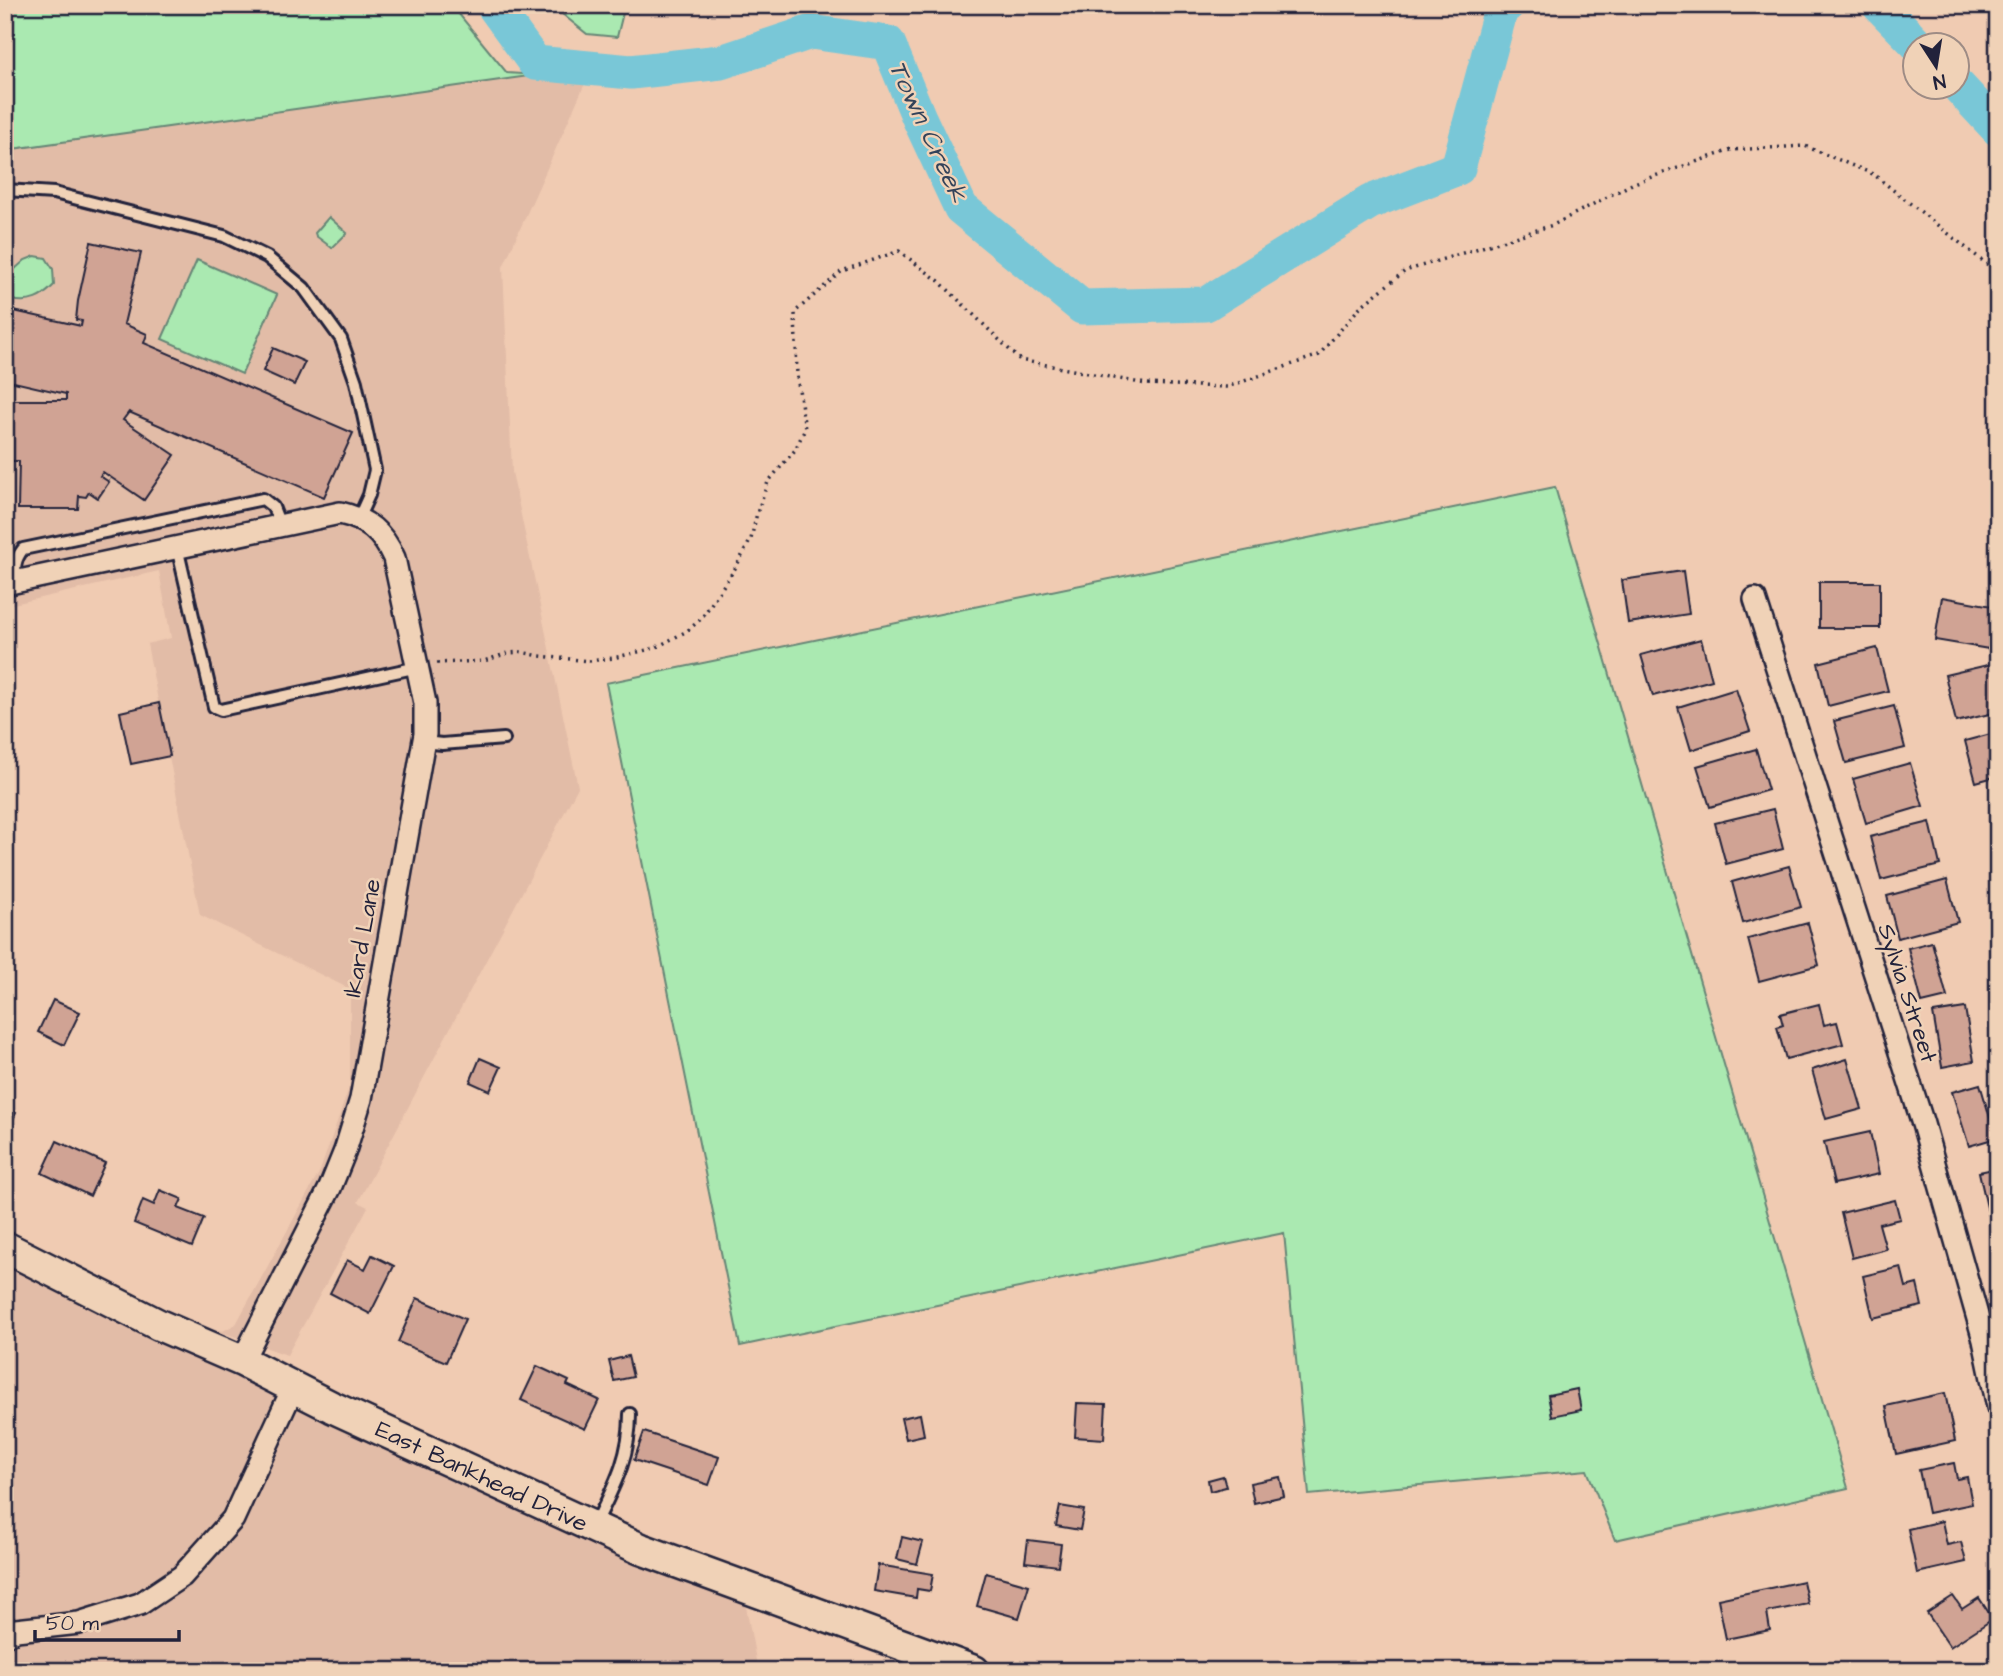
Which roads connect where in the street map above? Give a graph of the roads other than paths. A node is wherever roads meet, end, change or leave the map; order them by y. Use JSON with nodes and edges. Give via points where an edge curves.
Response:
{"nodes":[{"id":1,"x":5,"y":190,"type":"edge"},
{"id":2,"x":359,"y":517,"type":"junction"},
{"id":3,"x":280,"y":525,"type":"junction"},
{"id":4,"x":177,"y":547,"type":"junction"},
{"id":5,"x":11,"y":583,"type":"edge"},
{"id":6,"x":1755,"y":599,"type":"dead end"},
{"id":7,"x":418,"y":667,"type":"junction"},
{"id":8,"x":504,"y":739,"type":"dead end"},
{"id":9,"x":424,"y":742,"type":"junction"},
{"id":10,"x":5,"y":1247,"type":"edge"},
{"id":11,"x":242,"y":1361,"type":"junction"},
{"id":12,"x":294,"y":1386,"type":"junction"},
{"id":13,"x":1998,"y":1407,"type":"edge"},
{"id":14,"x":630,"y":1415,"type":"dead end"},
{"id":15,"x":594,"y":1527,"type":"junction"},
{"id":16,"x":5,"y":1636,"type":"edge"},
{"id":17,"x":974,"y":1671,"type":"edge"}],
"edges":[{"from":1,"to":2,"type":"lane","via":[[54,193],[224,236],[267,257],[304,288],[341,339],[356,382],[375,470]]},
{"from":2,"to":3,"type":"street","via":[[341,513]]},
{"from":2,"to":7,"type":"street","name":"Ikard Lane","via":[[387,542],[394,558]]},
{"from":3,"to":4,"type":"street"},
{"from":3,"to":5,"type":"lane","via":[[273,506],[263,499],[23,549]]},
{"from":4,"to":5,"type":"street"},
{"from":4,"to":7,"type":"lane","via":[[214,707],[221,710]]},
{"from":6,"to":13,"type":"street","name":"Sylvia Street","via":[[1923,1124]]},
{"from":7,"to":9,"type":"street","name":"Ikard Lane","via":[[425,703]]},
{"from":8,"to":9,"type":"lane"},
{"from":9,"to":11,"type":"street","name":"Ikard Lane","via":[[361,1099],[330,1188]]},
{"from":10,"to":11,"type":"street","name":"East Bankhead Drive","via":[[159,1325]]},
{"from":11,"to":12,"type":"street","name":"East Bankhead Drive"},
{"from":12,"to":15,"type":"street","name":"East Bankhead Drive"},
{"from":12,"to":16,"type":"street","via":[[233,1518],[182,1576],[140,1604],[79,1623],[16,1630]]},
{"from":14,"to":15,"type":"lane","via":[[622,1471]]},
{"from":15,"to":17,"type":"street","name":"East Bankhead Drive","via":[[641,1549]]}]}
